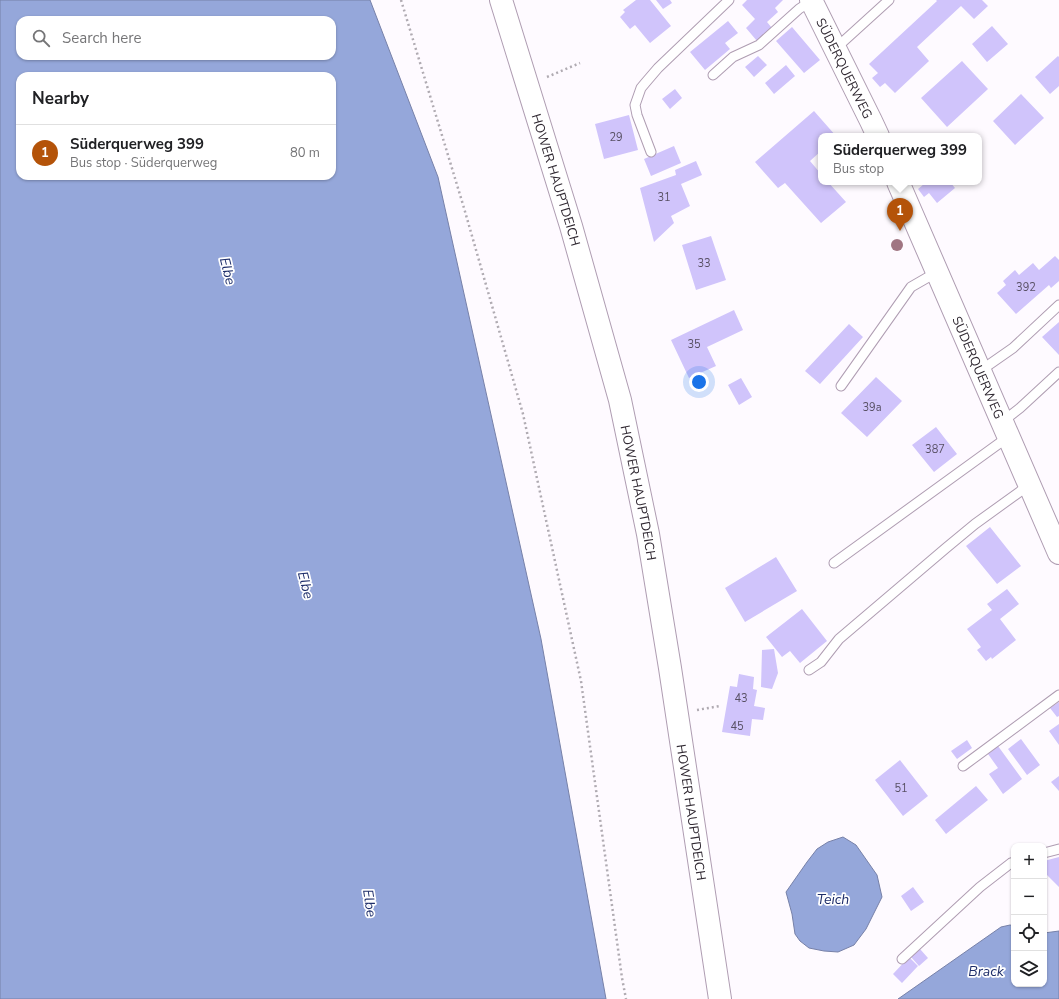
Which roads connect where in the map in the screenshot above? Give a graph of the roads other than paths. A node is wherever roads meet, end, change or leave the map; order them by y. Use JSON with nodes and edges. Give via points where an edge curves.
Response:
{"nodes":[{"id":1,"x":501,"y":0,"type":"edge"},
{"id":2,"x":729,"y":0,"type":"edge"},
{"id":3,"x":889,"y":0,"type":"edge"},
{"id":4,"x":811,"y":1,"type":"edge"},
{"id":5,"x":836,"y":49,"type":"junction"},
{"id":6,"x":713,"y":75,"type":"dead end"},
{"id":7,"x":877,"y":133,"type":"edge"},
{"id":8,"x":651,"y":152,"type":"dead end"},
{"id":9,"x":899,"y":185,"type":"edge"},
{"id":10,"x":937,"y":272,"type":"junction"},
{"id":11,"x":1059,"y":305,"type":"edge"},
{"id":12,"x":980,"y":371,"type":"junction"},
{"id":13,"x":1059,"y":372,"type":"edge"},
{"id":14,"x":840,"y":386,"type":"dead end"},
{"id":15,"x":1005,"y":429,"type":"junction"},
{"id":16,"x":1030,"y":485,"type":"junction"},
{"id":17,"x":1059,"y":554,"type":"edge"},
{"id":18,"x":834,"y":563,"type":"dead end"},
{"id":19,"x":809,"y":670,"type":"dead end"},
{"id":20,"x":1059,"y":695,"type":"edge"},
{"id":21,"x":963,"y":766,"type":"dead end"},
{"id":22,"x":1059,"y":849,"type":"edge"},
{"id":23,"x":1047,"y":852,"type":"edge"},
{"id":24,"x":1011,"y":863,"type":"edge"},
{"id":25,"x":902,"y":958,"type":"dead end"},
{"id":26,"x":720,"y":999,"type":"edge"}],
"edges":[{"from":1,"to":26,"type":"street","name":"HOWER HAUPTDEICH","via":[[571,226],[620,400],[656,581]]},
{"from":2,"to":8,"type":"lane","via":[[658,68],[641,88],[635,104]]},
{"from":3,"to":5,"type":"lane"},
{"from":4,"to":5,"type":"street","name":"SÜDERQUERWEG"},
{"from":4,"to":6,"type":"lane","via":[[759,45],[732,57]]},
{"from":5,"to":7,"type":"street","name":"SÜDERQUERWEG"},
{"from":9,"to":10,"type":"street","name":"SÜDERQUERWEG"},
{"from":10,"to":12,"type":"street","name":"SÜDERQUERWEG"},
{"from":10,"to":14,"type":"lane","via":[[911,287]]},
{"from":11,"to":12,"type":"lane","via":[[1013,348]]},
{"from":12,"to":15,"type":"street","name":"SÜDERQUERWEG"},
{"from":13,"to":15,"type":"lane","via":[[1020,408]]},
{"from":15,"to":16,"type":"street","name":"SÜDERQUERWEG"},
{"from":15,"to":18,"type":"lane"},
{"from":16,"to":17,"type":"street","name":"SÜDERQUERWEG"},
{"from":16,"to":19,"type":"lane","via":[[946,548],[839,639],[821,662]]},
{"from":20,"to":21,"type":"lane"},
{"from":22,"to":23,"type":"lane"},
{"from":24,"to":25,"type":"lane","via":[[980,887]]}]}
